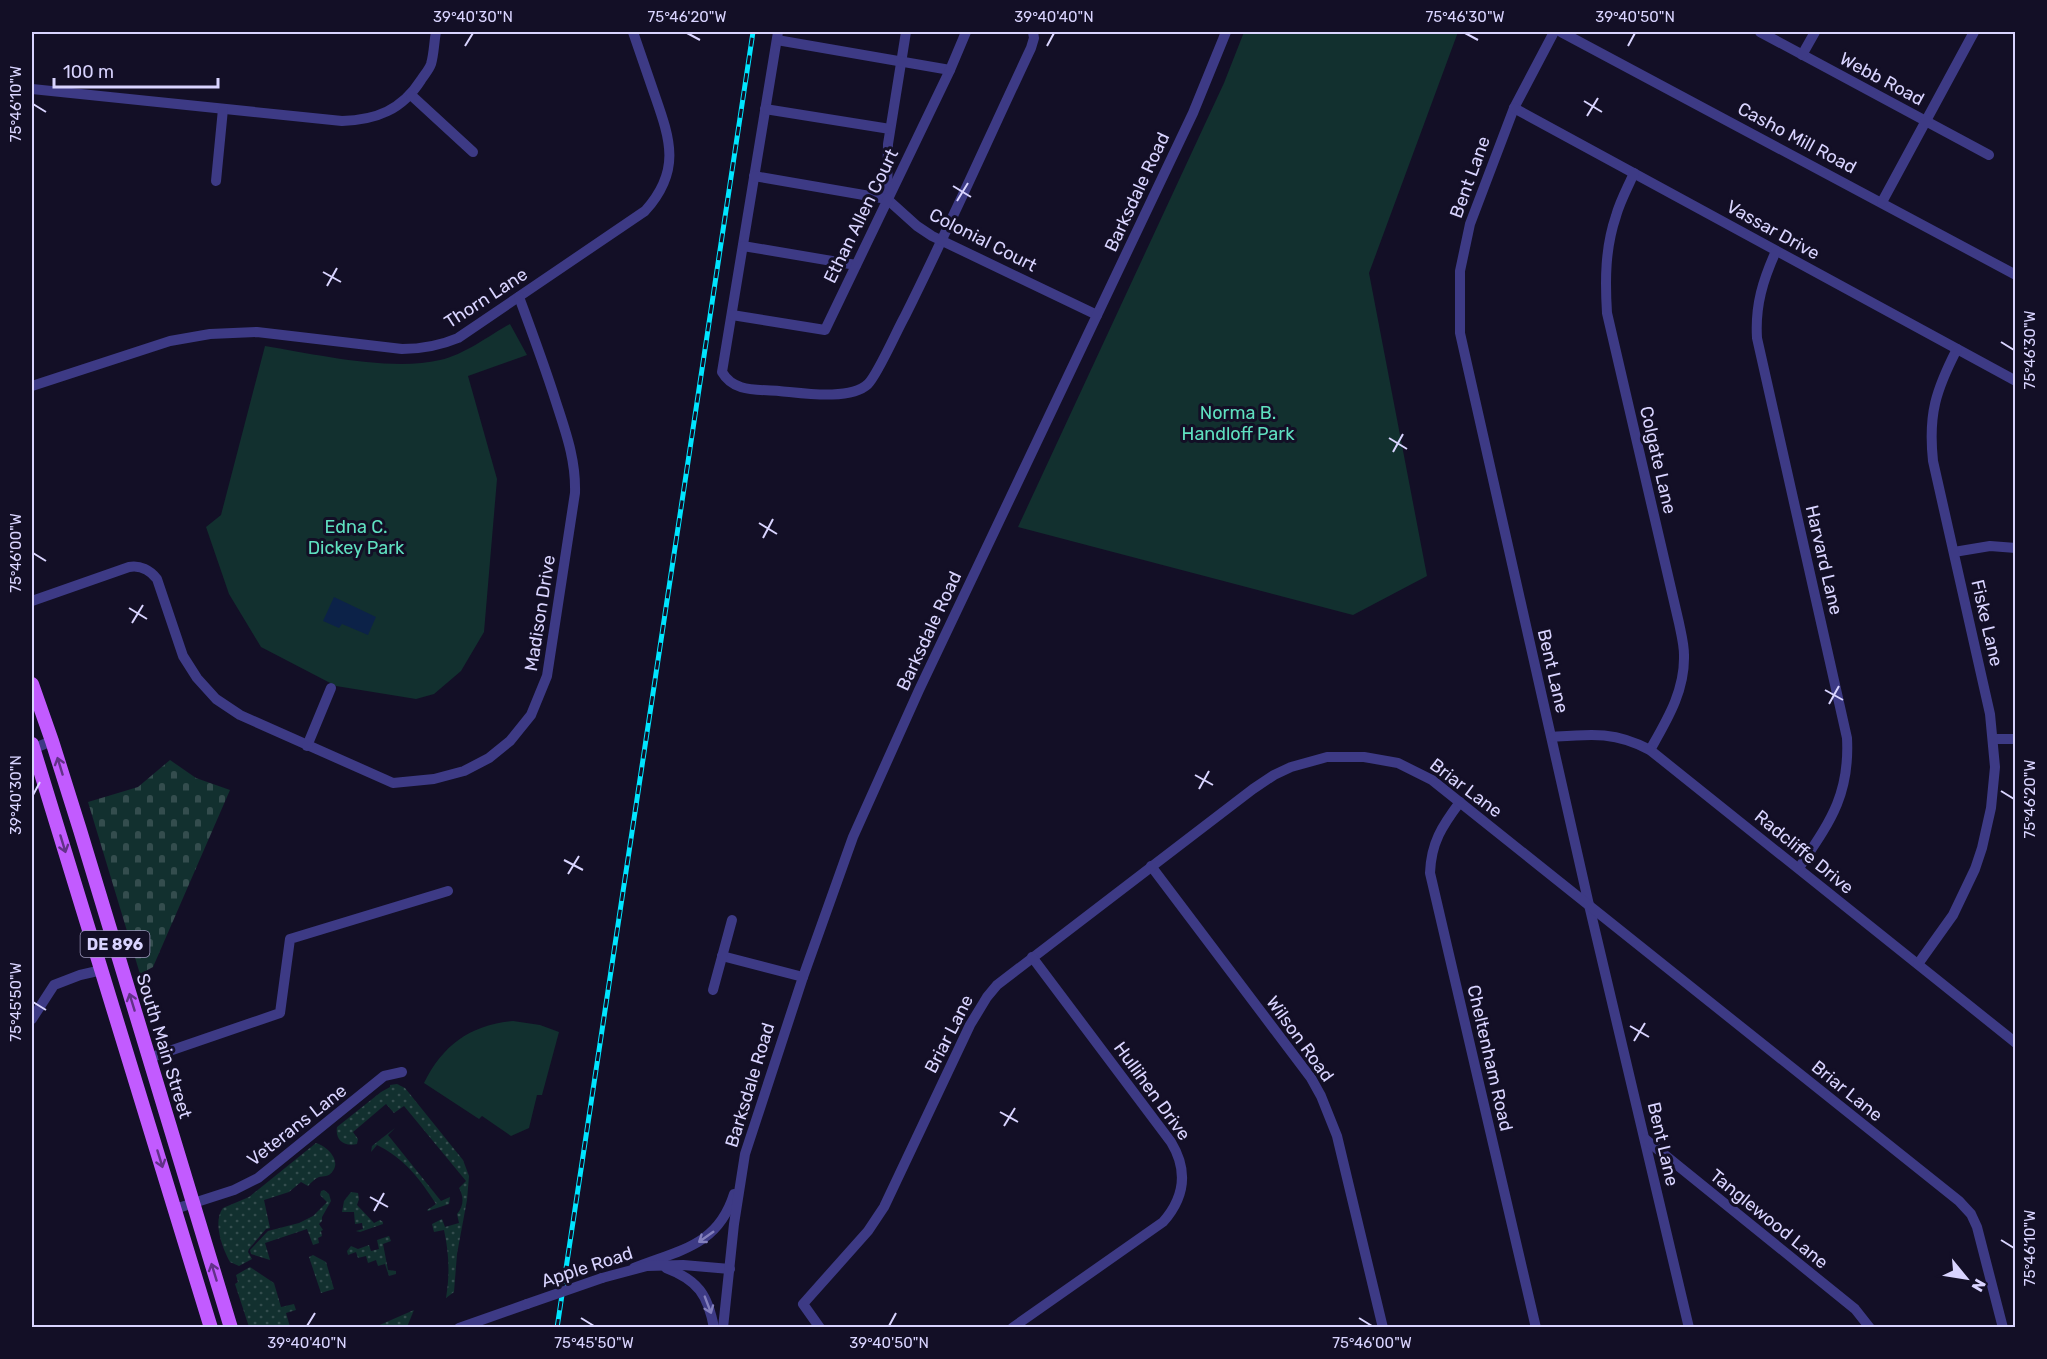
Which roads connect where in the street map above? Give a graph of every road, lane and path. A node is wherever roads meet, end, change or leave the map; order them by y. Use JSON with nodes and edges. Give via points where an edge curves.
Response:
{"nodes":[{"id":1,"x":436,"y":32,"type":"edge"},
{"id":2,"x":633,"y":32,"type":"edge"},
{"id":3,"x":906,"y":32,"type":"edge"},
{"id":4,"x":966,"y":32,"type":"edge"},
{"id":5,"x":1033,"y":32,"type":"edge"},
{"id":6,"x":1226,"y":32,"type":"edge"},
{"id":7,"x":1554,"y":32,"type":"edge"},
{"id":8,"x":1562,"y":32,"type":"edge"},
{"id":9,"x":1760,"y":32,"type":"edge"},
{"id":10,"x":1815,"y":32,"type":"edge"},
{"id":11,"x":1974,"y":32,"type":"edge"},
{"id":12,"x":777,"y":36,"type":"edge"},
{"id":13,"x":1802,"y":54,"type":"junction"},
{"id":14,"x":901,"y":62,"type":"junction"},
{"id":15,"x":950,"y":70,"type":"junction"},
{"id":16,"x":32,"y":89,"type":"edge"},
{"id":17,"x":411,"y":94,"type":"junction"},
{"id":18,"x":1514,"y":108,"type":"junction"},
{"id":19,"x":223,"y":109,"type":"junction"},
{"id":20,"x":765,"y":110,"type":"junction"},
{"id":21,"x":1926,"y":121,"type":"junction"},
{"id":22,"x":890,"y":129,"type":"junction"},
{"id":23,"x":473,"y":152,"type":"dead end"},
{"id":24,"x":1989,"y":155,"type":"dead end"},
{"id":25,"x":1634,"y":173,"type":"junction"},
{"id":26,"x":754,"y":177,"type":"junction"},
{"id":27,"x":216,"y":181,"type":"dead end"},
{"id":28,"x":887,"y":200,"type":"junction"},
{"id":29,"x":1882,"y":202,"type":"junction"},
{"id":30,"x":941,"y":240,"type":"junction"},
{"id":31,"x":743,"y":246,"type":"junction"},
{"id":32,"x":1776,"y":250,"type":"junction"},
{"id":33,"x":856,"y":265,"type":"junction"},
{"id":34,"x":2016,"y":275,"type":"edge"},
{"id":35,"x":519,"y":297,"type":"junction"},
{"id":36,"x":732,"y":315,"type":"junction"},
{"id":37,"x":1097,"y":315,"type":"junction"},
{"id":38,"x":1957,"y":349,"type":"junction"},
{"id":39,"x":2016,"y":381,"type":"edge"},
{"id":40,"x":32,"y":386,"type":"edge"},
{"id":41,"x":2016,"y":548,"type":"edge"},
{"id":42,"x":1954,"y":552,"type":"junction"},
{"id":43,"x":32,"y":601,"type":"edge"},
{"id":44,"x":32,"y":684,"type":"edge"},
{"id":45,"x":331,"y":688,"type":"dead end"},
{"id":46,"x":1552,"y":737,"type":"junction"},
{"id":47,"x":1994,"y":739,"type":"junction"},
{"id":48,"x":2016,"y":739,"type":"edge"},
{"id":49,"x":52,"y":741,"type":"junction"},
{"id":50,"x":307,"y":746,"type":"junction"},
{"id":51,"x":32,"y":747,"type":"edge"},
{"id":52,"x":1650,"y":750,"type":"junction"},
{"id":53,"x":32,"y":781,"type":"edge"},
{"id":54,"x":46,"y":788,"type":"junction"},
{"id":55,"x":1460,"y":802,"type":"junction"},
{"id":56,"x":1151,"y":866,"type":"junction"},
{"id":57,"x":1799,"y":868,"type":"junction"},
{"id":58,"x":448,"y":891,"type":"dead end"},
{"id":59,"x":1589,"y":905,"type":"junction"},
{"id":60,"x":732,"y":920,"type":"dead end"},
{"id":61,"x":722,"y":956,"type":"junction"},
{"id":62,"x":1032,"y":957,"type":"junction"},
{"id":63,"x":1918,"y":964,"type":"junction"},
{"id":64,"x":102,"y":970,"type":"junction"},
{"id":65,"x":803,"y":977,"type":"junction"},
{"id":66,"x":713,"y":990,"type":"dead end"},
{"id":67,"x":32,"y":1019,"type":"edge"},
{"id":68,"x":124,"y":1043,"type":"junction"},
{"id":69,"x":2016,"y":1043,"type":"edge"},
{"id":70,"x":149,"y":1058,"type":"junction"},
{"id":71,"x":133,"y":1070,"type":"junction"},
{"id":72,"x":402,"y":1072,"type":"dead end"},
{"id":73,"x":156,"y":1082,"type":"junction"},
{"id":74,"x":1645,"y":1139,"type":"junction"},
{"id":75,"x":742,"y":1168,"type":"junction"},
{"id":76,"x":194,"y":1204,"type":"junction"},
{"id":77,"x":175,"y":1209,"type":"junction"},
{"id":78,"x":660,"y":1265,"type":"junction"},
{"id":79,"x":634,"y":1268,"type":"junction"},
{"id":80,"x":730,"y":1269,"type":"junction"},
{"id":81,"x":211,"y":1328,"type":"edge"},
{"id":82,"x":231,"y":1328,"type":"edge"},
{"id":83,"x":459,"y":1328,"type":"edge"},
{"id":84,"x":714,"y":1328,"type":"edge"},
{"id":85,"x":723,"y":1328,"type":"edge"},
{"id":86,"x":820,"y":1328,"type":"edge"},
{"id":87,"x":1012,"y":1328,"type":"edge"},
{"id":88,"x":1383,"y":1328,"type":"edge"},
{"id":89,"x":1536,"y":1328,"type":"edge"},
{"id":90,"x":1689,"y":1328,"type":"edge"},
{"id":91,"x":1870,"y":1328,"type":"edge"},
{"id":92,"x":2003,"y":1328,"type":"edge"}],
"edges":[{"from":1,"to":17,"type":"street","via":[[431,64]]},
{"from":2,"to":35,"type":"street","name":"Thorn Lane","via":[[669,138],[669,170],[662,187],[645,211]]},
{"from":3,"to":14,"type":"street"},
{"from":4,"to":15,"type":"street","name":"Ethan Allen Court"},
{"from":5,"to":30,"type":"street","via":[[1031,48]]},
{"from":6,"to":37,"type":"street","name":"Barksdale Road","via":[[1203,93]]},
{"from":7,"to":18,"type":"street","name":"Bent Lane"},
{"from":8,"to":29,"type":"street","name":"Casho Mill Road"},
{"from":9,"to":13,"type":"street","name":"Webb Road"},
{"from":10,"to":13,"type":"street"},
{"from":11,"to":21,"type":"street"},
{"from":12,"to":14,"type":"street"},
{"from":12,"to":20,"type":"street"},
{"from":13,"to":21,"type":"street","name":"Webb Road"},
{"from":14,"to":15,"type":"street"},
{"from":14,"to":22,"type":"street"},
{"from":15,"to":28,"type":"street","name":"Ethan Allen Court"},
{"from":16,"to":19,"type":"street"},
{"from":17,"to":19,"type":"street","via":[[389,111],[358,121]]},
{"from":17,"to":23,"type":"street"},
{"from":18,"to":25,"type":"street","name":"Vassar Drive"},
{"from":18,"to":46,"type":"street","name":"Bent Lane","via":[[1465,241],[1459,322]]},
{"from":19,"to":27,"type":"street"},
{"from":20,"to":22,"type":"street"},
{"from":20,"to":26,"type":"street"},
{"from":21,"to":24,"type":"street","name":"Webb Road"},
{"from":21,"to":29,"type":"street"},
{"from":22,"to":28,"type":"street"},
{"from":25,"to":32,"type":"street","name":"Vassar Drive"},
{"from":25,"to":52,"type":"street","name":"Colgate Lane","via":[[1615,217],[1608,251],[1607,314],[1684,655],[1681,689]]},
{"from":26,"to":28,"type":"street"},
{"from":26,"to":31,"type":"street"},
{"from":28,"to":30,"type":"street","name":"Colonial Court","via":[[917,226]]},
{"from":28,"to":33,"type":"street","name":"Ethan Allen Court"},
{"from":29,"to":34,"type":"street","name":"Casho Mill Road"},
{"from":30,"to":36,"type":"street","via":[[884,357],[868,384],[855,391],[825,395],[744,388],[728,382],[722,372]]},
{"from":30,"to":37,"type":"street","name":"Colonial Court"},
{"from":31,"to":33,"type":"street"},
{"from":31,"to":36,"type":"street"},
{"from":32,"to":38,"type":"street","name":"Vassar Drive"},
{"from":32,"to":57,"type":"street","name":"Harvard Lane","via":[[1760,289],[1757,338],[1848,753],[1839,802]]},
{"from":33,"to":36,"type":"street","name":"Ethan Allen Court","via":[[825,330]]},
{"from":35,"to":40,"type":"street","name":"Thorn Lane","via":[[459,338],[423,349],[257,332],[210,334],[170,341]]},
{"from":35,"to":50,"type":"street","name":"Madison Drive","via":[[558,407],[576,472],[547,676],[531,715],[510,741],[489,758],[464,771],[434,779],[393,783]]},
{"from":37,"to":65,"type":"street","name":"Barksdale Road","via":[[883,767],[840,870]]},
{"from":38,"to":39,"type":"street","name":"Vassar Drive"},
{"from":38,"to":42,"type":"street","name":"Fiske Lane","via":[[1937,393],[1931,441]]},
{"from":41,"to":42,"type":"street","via":[[1990,546]]},
{"from":42,"to":47,"type":"street","name":"Fiske Lane"},
{"from":43,"to":50,"type":"street","name":"Madison Drive","via":[[129,567],[153,573],[183,656],[197,678],[216,699],[240,715]]},
{"from":44,"to":49,"type":"main road","number":"DE 896"},
{"from":45,"to":50,"type":"street"},
{"from":46,"to":52,"type":"street","name":"Radcliffe Drive","via":[[1608,735]]},
{"from":46,"to":59,"type":"street","name":"Bent Lane"},
{"from":47,"to":48,"type":"street"},
{"from":47,"to":63,"type":"street","name":"Fiske Lane","via":[[1992,808],[1982,848],[1957,908]]},
{"from":49,"to":51,"type":"street"},
{"from":70,"to":49,"type":"main road","name":"South Main Street","number":"DE 896","one_way":true},
{"from":51,"to":54,"type":"main road","name":"South Main Street","number":"DE 896"},
{"from":52,"to":57,"type":"street","name":"Radcliffe Drive"},
{"from":53,"to":54,"type":"main road"},
{"from":54,"to":64,"type":"main road","name":"South Main Street","number":"DE 896","one_way":true},
{"from":55,"to":56,"type":"street","name":"Briar Lane","via":[[1432,780],[1398,763],[1347,756],[1308,761],[1260,784]]},
{"from":55,"to":59,"type":"street","name":"Briar Lane"},
{"from":55,"to":89,"type":"street","name":"Cheltenham Road","via":[[1435,840],[1430,873]]},
{"from":56,"to":62,"type":"street","name":"Briar Lane"},
{"from":56,"to":88,"type":"street","name":"Wilson Road","via":[[1321,1096],[1337,1136]]},
{"from":57,"to":63,"type":"street","name":"Radcliffe Drive"},
{"from":58,"to":70,"type":"street","via":[[290,939],[280,1013]]},
{"from":59,"to":74,"type":"street","name":"Bent Lane"},
{"from":59,"to":92,"type":"street","name":"Briar Lane","via":[[1959,1201],[1977,1227]]},
{"from":60,"to":61,"type":"street"},
{"from":61,"to":65,"type":"street"},
{"from":61,"to":66,"type":"street"},
{"from":62,"to":86,"type":"street","name":"Briar Lane","via":[[997,985],[979,1009],[884,1207],[804,1304]]},
{"from":62,"to":87,"type":"street","name":"Hullihen Drive","via":[[1171,1142],[1181,1162],[1182,1186],[1172,1212],[1163,1222]]},
{"from":63,"to":69,"type":"street","name":"Radcliffe Drive"},
{"from":64,"to":67,"type":"street","via":[[54,985]]},
{"from":64,"to":68,"type":"main road","name":"South Main Street","number":"DE 896"},
{"from":65,"to":75,"type":"street","name":"Barksdale Road"},
{"from":68,"to":70,"type":"main road"},
{"from":68,"to":71,"type":"main road","name":"South Main Street","number":"DE 896"},
{"from":70,"to":73,"type":"main road","name":"South Main Street","number":"DE 896"},
{"from":71,"to":73,"type":"main road"},
{"from":71,"to":77,"type":"main road","name":"South Main Street","number":"DE 896","one_way":true},
{"from":72,"to":76,"type":"street","name":"Veterans Lane","via":[[384,1076],[258,1178]]},
{"from":73,"to":76,"type":"main road","name":"South Main Street","number":"DE 896"},
{"from":74,"to":90,"type":"street","name":"Bent Lane"},
{"from":74,"to":91,"type":"street","name":"Tanglewood Lane","via":[[1855,1309]]},
{"from":75,"to":79,"type":"street","one_way":true,"via":[[726,1216],[705,1239]]},
{"from":75,"to":80,"type":"street","name":"Barksdale Road"},
{"from":76,"to":77,"type":"street","name":"Veterans Lane"},
{"from":82,"to":76,"type":"main road","name":"South Main Street","number":"DE 896","one_way":true},
{"from":77,"to":81,"type":"main road","name":"South Main Street","number":"DE 896"},
{"from":78,"to":79,"type":"street","name":"Apple Road"},
{"from":78,"to":80,"type":"street","name":"Apple Road"},
{"from":78,"to":84,"type":"street","one_way":true,"via":[[695,1283],[711,1308]]},
{"from":79,"to":83,"type":"street","name":"Apple Road","bridge":true},
{"from":80,"to":85,"type":"street","name":"Barksdale Road"}]}
